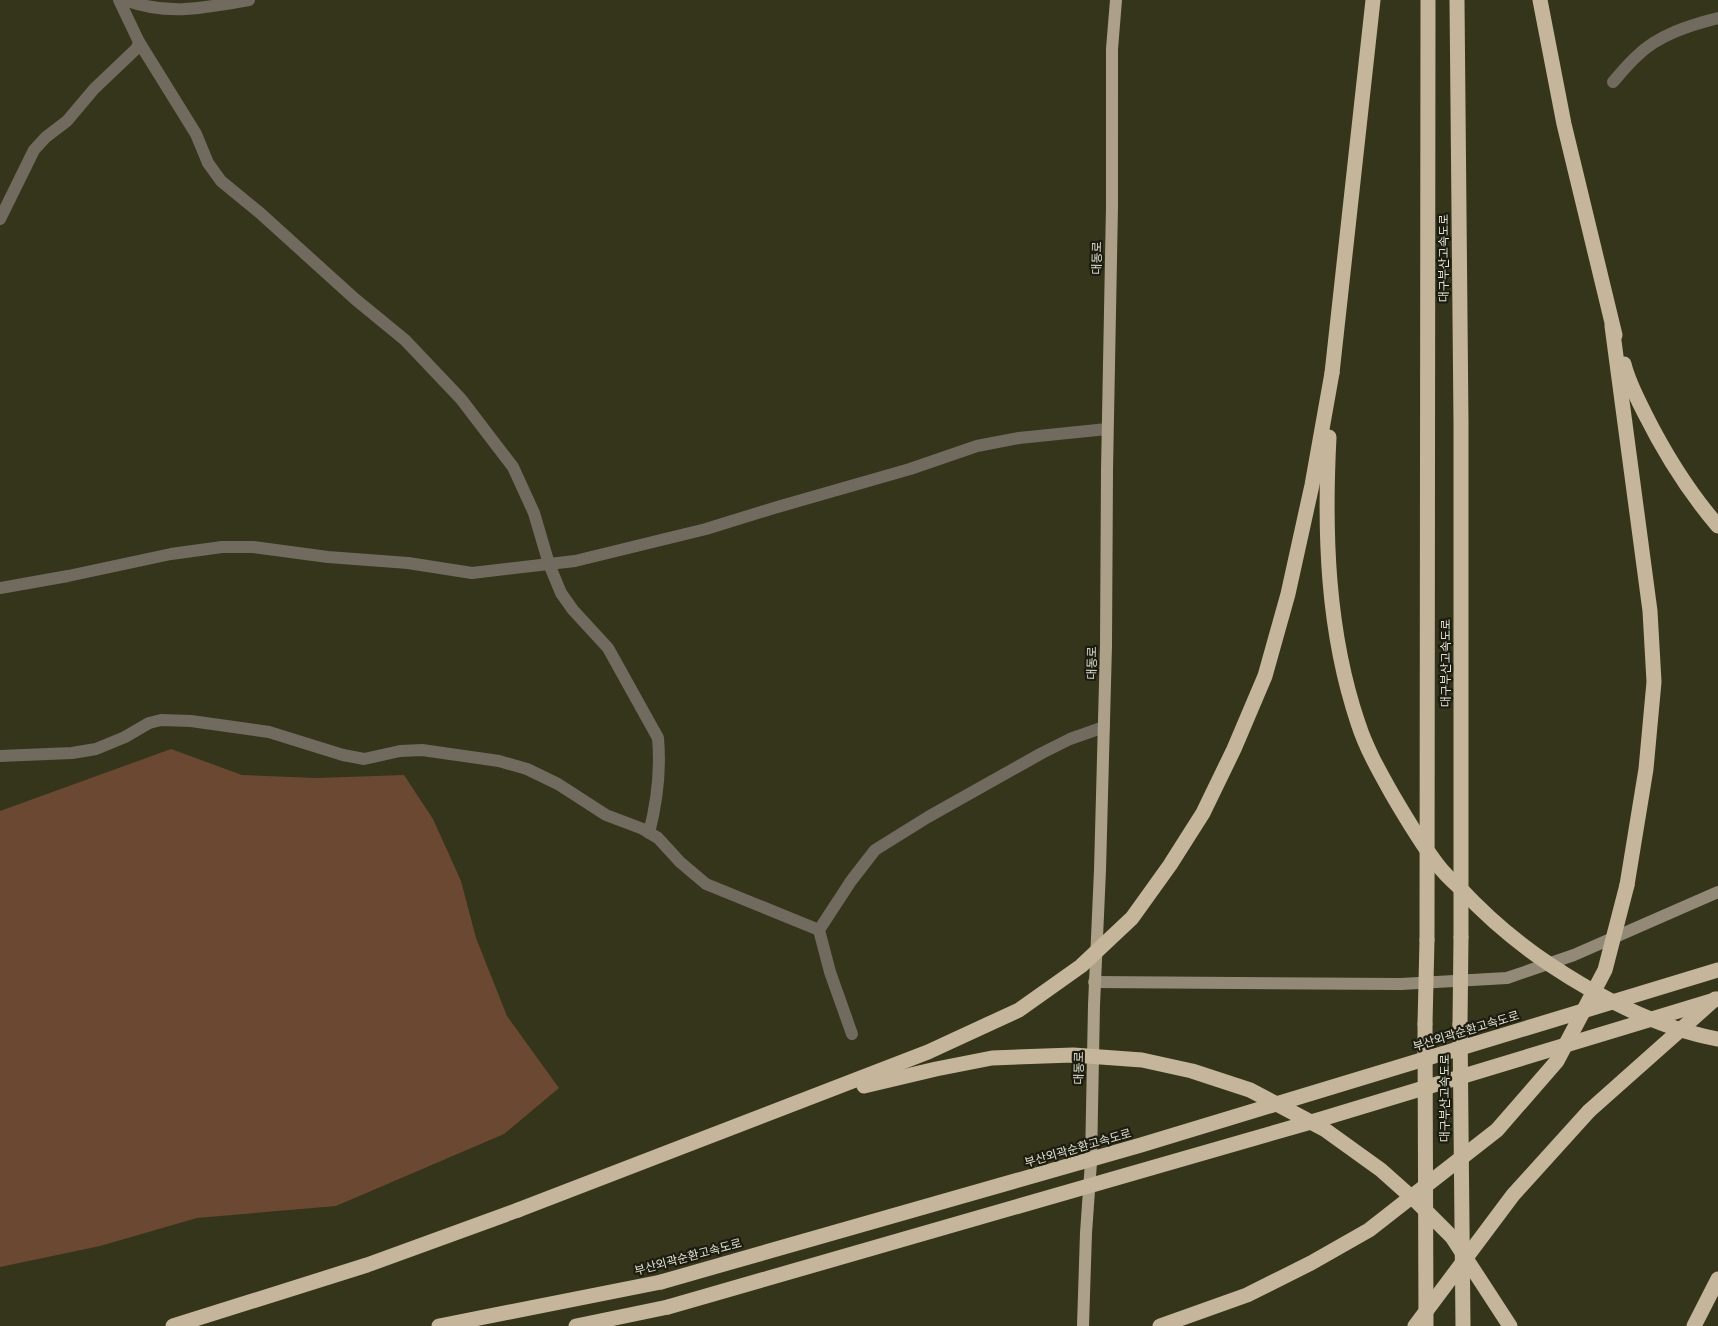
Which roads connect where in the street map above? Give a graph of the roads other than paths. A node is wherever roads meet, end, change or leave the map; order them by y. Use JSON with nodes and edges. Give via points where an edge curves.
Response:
{"nodes":[{"id":1,"x":119,"y":0,"type":"edge"},
{"id":2,"x":124,"y":0,"type":"edge"},
{"id":3,"x":248,"y":0,"type":"edge"},
{"id":4,"x":1116,"y":0,"type":"edge"},
{"id":5,"x":1373,"y":0,"type":"edge"},
{"id":6,"x":1428,"y":0,"type":"edge"},
{"id":7,"x":1458,"y":0,"type":"edge"},
{"id":8,"x":1540,"y":0,"type":"edge"},
{"id":9,"x":1718,"y":18,"type":"edge"},
{"id":10,"x":139,"y":42,"type":"junction"},
{"id":11,"x":1613,"y":82,"type":"dead end"},
{"id":12,"x":0,"y":219,"type":"edge"},
{"id":13,"x":1612,"y":326,"type":"junction"},
{"id":14,"x":1332,"y":373,"type":"junction"},
{"id":15,"x":1107,"y":429,"type":"junction"},
{"id":16,"x":1718,"y":526,"type":"edge"},
{"id":17,"x":549,"y":564,"type":"junction"},
{"id":18,"x":0,"y":588,"type":"edge"},
{"id":19,"x":1104,"y":727,"type":"junction"},
{"id":20,"x":0,"y":756,"type":"edge"},
{"id":21,"x":649,"y":833,"type":"junction"},
{"id":22,"x":1718,"y":892,"type":"edge"},
{"id":23,"x":819,"y":930,"type":"junction"},
{"id":24,"x":1718,"y":970,"type":"edge"},
{"id":25,"x":1094,"y":982,"type":"junction"},
{"id":26,"x":1718,"y":998,"type":"edge"},
{"id":27,"x":852,"y":1034,"type":"dead end"},
{"id":28,"x":1718,"y":1039,"type":"edge"},
{"id":29,"x":609,"y":1176,"type":"junction"},
{"id":30,"x":1718,"y":1279,"type":"edge"},
{"id":31,"x":173,"y":1326,"type":"edge"},
{"id":32,"x":439,"y":1326,"type":"edge"},
{"id":33,"x":576,"y":1326,"type":"edge"},
{"id":34,"x":1083,"y":1326,"type":"edge"},
{"id":35,"x":1160,"y":1326,"type":"edge"},
{"id":36,"x":1416,"y":1326,"type":"edge"},
{"id":37,"x":1426,"y":1326,"type":"edge"},
{"id":38,"x":1463,"y":1326,"type":"edge"},
{"id":39,"x":1510,"y":1326,"type":"edge"},
{"id":40,"x":1694,"y":1326,"type":"edge"}],
"edges":[{"from":1,"to":10,"type":"street"},
{"from":2,"to":3,"type":"street","via":[[145,7],[174,10]]},
{"from":4,"to":15,"type":"main road","name":"대동로","via":[[1112,50]]},
{"from":5,"to":14,"type":"highway"},
{"from":6,"to":37,"type":"highway","name":"대구부산고속도로","bridge":true},
{"from":7,"to":38,"type":"highway","name":"대구부산고속도로","bridge":true},
{"from":8,"to":13,"type":"highway","via":[[1564,124]]},
{"from":9,"to":11,"type":"street","via":[[1658,40],[1637,55]]},
{"from":10,"to":12,"type":"street","via":[[137,48],[94,89],[67,121],[34,150]]},
{"from":10,"to":17,"type":"street","via":[[221,181],[404,340],[461,399],[513,467],[534,513]]},
{"from":13,"to":16,"type":"highway","via":[[1625,368],[1663,450],[1695,499]]},
{"from":13,"to":35,"type":"highway","bridge":true,"via":[[1649,602],[1654,682],[1646,769],[1627,885],[1605,970],[1557,1061],[1497,1130],[1369,1230],[1247,1295]]},
{"from":14,"to":28,"type":"highway","bridge":true,"via":[[1327,554],[1333,617],[1346,685],[1358,725],[1404,816],[1438,865],[1480,910],[1529,950],[1578,983],[1624,1008],[1675,1028]]},
{"from":14,"to":29,"type":"highway","bridge":true,"via":[[1288,594],[1265,676],[1203,813],[1132,918],[1080,966],[1019,1010],[928,1052]]},
{"from":15,"to":17,"type":"street","via":[[977,446],[706,529],[585,559]]},
{"from":15,"to":19,"type":"main road","name":"대동로"},
{"from":17,"to":18,"type":"street","via":[[472,573],[253,547],[222,547]]},
{"from":17,"to":21,"type":"street","via":[[565,599],[608,648],[658,738],[659,786]]},
{"from":19,"to":23,"type":"street","via":[[1042,753],[875,850]]},
{"from":19,"to":25,"type":"main road","name":"대동로"},
{"from":20,"to":21,"type":"street","via":[[96,749],[148,723],[191,721],[269,732],[364,759],[422,750],[499,761],[558,784],[606,814]]},
{"from":21,"to":23,"type":"street","via":[[706,884]]},
{"from":22,"to":25,"type":"street","via":[[1574,955],[1506,978],[1401,984]]},
{"from":23,"to":27,"type":"street"},
{"from":24,"to":32,"type":"highway","name":"부산외곽순환고속도로","bridge":true,"via":[[1141,1145],[661,1282]]},
{"from":25,"to":34,"type":"main road","name":"대동로"},
{"from":26,"to":33,"type":"highway","bridge":true,"via":[[1318,1120],[668,1306]]},
{"from":26,"to":36,"type":"highway","bridge":true,"via":[[1589,1111],[1513,1195]]},
{"from":29,"to":31,"type":"highway","bridge":true,"via":[[367,1265]]},
{"from":29,"to":39,"type":"highway","bridge":true,"via":[[870,1084],[936,1069],[992,1058],[1073,1055],[1142,1060],[1192,1071],[1250,1090],[1324,1129],[1381,1170],[1452,1237]]},
{"from":30,"to":40,"type":"highway"}]}
